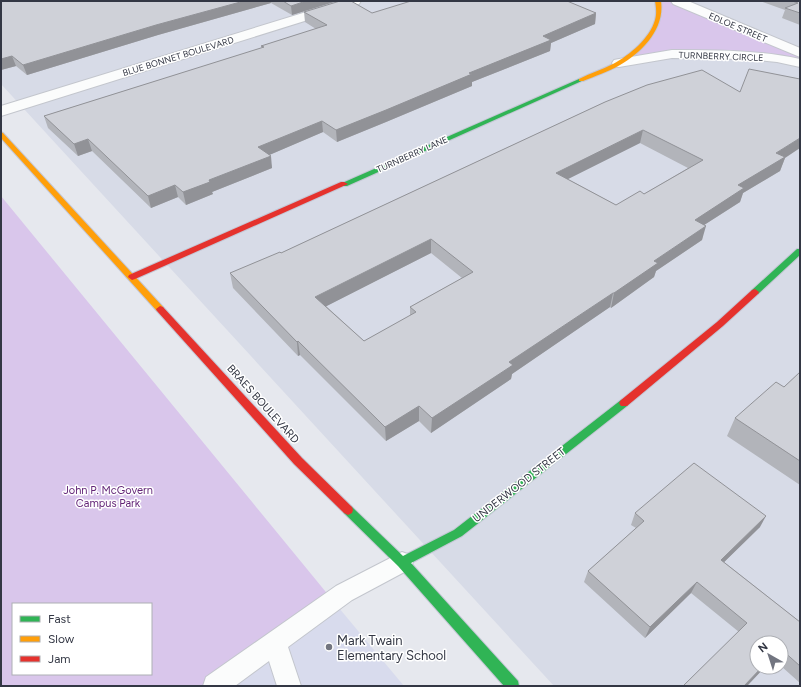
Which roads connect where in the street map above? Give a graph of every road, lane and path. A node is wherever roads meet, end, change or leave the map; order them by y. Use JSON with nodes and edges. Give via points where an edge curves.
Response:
{"nodes":[{"id":1,"x":355,"y":1,"type":"edge"},
{"id":2,"x":658,"y":1,"type":"edge"},
{"id":3,"x":677,"y":1,"type":"edge"},
{"id":4,"x":800,"y":53,"type":"edge"},
{"id":5,"x":800,"y":63,"type":"edge"},
{"id":6,"x":619,"y":64,"type":"junction"},
{"id":7,"x":1,"y":111,"type":"edge"},
{"id":8,"x":1,"y":134,"type":"edge"},
{"id":9,"x":800,"y":251,"type":"edge"},
{"id":10,"x":132,"y":277,"type":"junction"},
{"id":11,"x":402,"y":562,"type":"junction"},
{"id":12,"x":275,"y":644,"type":"junction"},
{"id":13,"x":215,"y":686,"type":"edge"},
{"id":14,"x":289,"y":686,"type":"edge"},
{"id":15,"x":513,"y":686,"type":"edge"}],
"edges":[{"from":1,"to":7,"type":"street","name":"BLUE BONNET BOULEVARD"},
{"from":2,"to":6,"type":"street","name":"TURNBERRY LANE","via":[[655,30]]},
{"from":3,"to":4,"type":"street","name":"EDLOE STREET"},
{"from":5,"to":6,"type":"street","name":"TURNBERRY CIRCLE","via":[[746,55],[672,54]]},
{"from":6,"to":10,"type":"street","name":"TURNBERRY LANE"},
{"from":8,"to":10,"type":"street","name":"BRAES BOULEVARD"},
{"from":9,"to":11,"type":"street","name":"UNDERWOOD STREET","via":[[720,324],[458,533]]},
{"from":10,"to":11,"type":"street","name":"BRAES BOULEVARD","via":[[298,461]]},
{"from":11,"to":12,"type":"lane","name":"UNDERWOOD STREET","via":[[344,593]]},
{"from":11,"to":15,"type":"street","name":"BRAES BOULEVARD"},
{"from":12,"to":13,"type":"lane","name":"UNDERWOOD STREET"},
{"from":12,"to":14,"type":"lane"}]}
